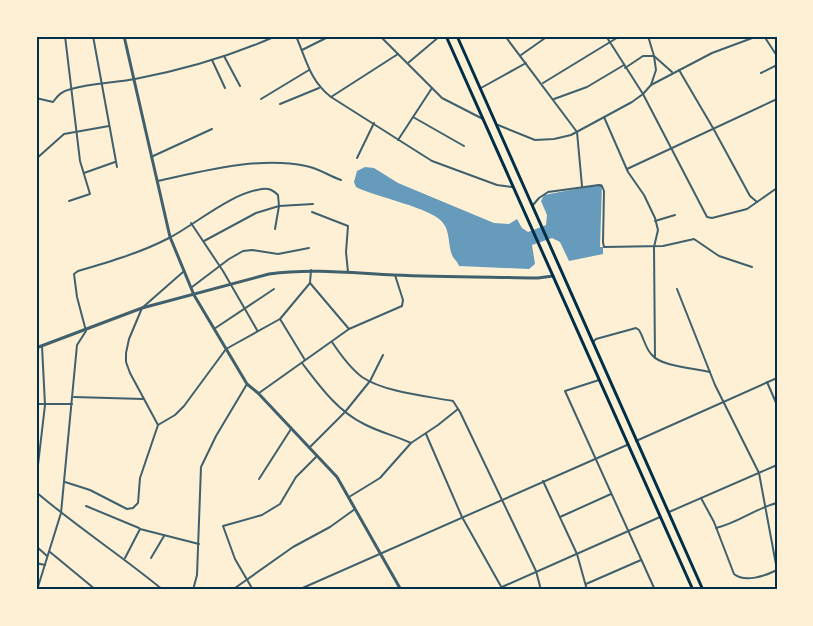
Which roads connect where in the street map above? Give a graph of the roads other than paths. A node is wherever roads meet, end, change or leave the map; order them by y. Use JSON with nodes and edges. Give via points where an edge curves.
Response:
{"nodes":[{"id":1,"x":65,"y":36,"type":"edge"},
{"id":2,"x":93,"y":36,"type":"edge"},
{"id":3,"x":124,"y":36,"type":"edge"},
{"id":4,"x":276,"y":36,"type":"edge"},
{"id":5,"x":296,"y":36,"type":"edge"},
{"id":6,"x":330,"y":36,"type":"edge"},
{"id":7,"x":381,"y":36,"type":"edge"},
{"id":8,"x":440,"y":36,"type":"edge"},
{"id":9,"x":446,"y":36,"type":"edge"},
{"id":10,"x":457,"y":36,"type":"edge"},
{"id":11,"x":505,"y":36,"type":"edge"},
{"id":12,"x":548,"y":36,"type":"edge"},
{"id":13,"x":606,"y":36,"type":"edge"},
{"id":14,"x":620,"y":36,"type":"edge"},
{"id":15,"x":654,"y":36,"type":"edge"},
{"id":16,"x":764,"y":36,"type":"edge"},
{"id":17,"x":755,"y":37,"type":"edge"},
{"id":18,"x":649,"y":38,"type":"edge"},
{"id":19,"x":609,"y":42,"type":"junction"},
{"id":20,"x":302,"y":50,"type":"junction"},
{"id":21,"x":398,"y":54,"type":"junction"},
{"id":22,"x":224,"y":56,"type":"junction"},
{"id":23,"x":520,"y":56,"type":"junction"},
{"id":24,"x":654,"y":56,"type":"junction"},
{"id":25,"x":777,"y":56,"type":"edge"},
{"id":26,"x":212,"y":60,"type":"junction"},
{"id":27,"x":408,"y":63,"type":"junction"},
{"id":28,"x":526,"y":63,"type":"junction"},
{"id":29,"x":777,"y":65,"type":"edge"},
{"id":30,"x":625,"y":67,"type":"junction"},
{"id":31,"x":309,"y":70,"type":"junction"},
{"id":32,"x":679,"y":70,"type":"junction"},
{"id":33,"x":673,"y":73,"type":"junction"},
{"id":34,"x":761,"y":73,"type":"dead end"},
{"id":35,"x":134,"y":79,"type":"junction"},
{"id":36,"x":101,"y":83,"type":"junction"},
{"id":37,"x":542,"y":84,"type":"junction"},
{"id":38,"x":651,"y":85,"type":"junction"},
{"id":39,"x":240,"y":86,"type":"dead end"},
{"id":40,"x":225,"y":88,"type":"dead end"},
{"id":41,"x":319,"y":88,"type":"junction"},
{"id":42,"x":432,"y":88,"type":"junction"},
{"id":43,"x":480,"y":88,"type":"junction"},
{"id":44,"x":70,"y":89,"type":"junction"},
{"id":45,"x":643,"y":94,"type":"junction"},
{"id":46,"x":331,"y":97,"type":"junction"},
{"id":47,"x":36,"y":98,"type":"edge"},
{"id":48,"x":261,"y":99,"type":"dead end"},
{"id":49,"x":554,"y":99,"type":"junction"},
{"id":50,"x":777,"y":99,"type":"edge"},
{"id":51,"x":280,"y":104,"type":"dead end"},
{"id":52,"x":413,"y":117,"type":"junction"},
{"id":53,"x":604,"y":117,"type":"junction"},
{"id":54,"x":483,"y":119,"type":"junction"},
{"id":55,"x":374,"y":123,"type":"junction"},
{"id":56,"x":496,"y":124,"type":"junction"},
{"id":57,"x":109,"y":126,"type":"junction"},
{"id":58,"x":713,"y":128,"type":"junction"},
{"id":59,"x":212,"y":129,"type":"dead end"},
{"id":60,"x":75,"y":131,"type":"junction"},
{"id":61,"x":577,"y":132,"type":"junction"},
{"id":62,"x":398,"y":140,"type":"junction"},
{"id":63,"x":464,"y":146,"type":"dead end"},
{"id":64,"x":670,"y":149,"type":"junction"},
{"id":65,"x":152,"y":157,"type":"junction"},
{"id":66,"x":357,"y":158,"type":"dead end"},
{"id":67,"x":36,"y":159,"type":"edge"},
{"id":68,"x":115,"y":162,"type":"junction"},
{"id":69,"x":117,"y":167,"type":"dead end"},
{"id":70,"x":627,"y":169,"type":"junction"},
{"id":71,"x":83,"y":173,"type":"junction"},
{"id":72,"x":341,"y":180,"type":"dead end"},
{"id":73,"x":157,"y":181,"type":"junction"},
{"id":74,"x":582,"y":186,"type":"junction"},
{"id":75,"x":514,"y":188,"type":"junction"},
{"id":76,"x":777,"y":188,"type":"edge"},
{"id":77,"x":69,"y":201,"type":"dead end"},
{"id":78,"x":758,"y":202,"type":"junction"},
{"id":79,"x":313,"y":204,"type":"dead end"},
{"id":80,"x":533,"y":205,"type":"junction"},
{"id":81,"x":279,"y":206,"type":"junction"},
{"id":82,"x":312,"y":212,"type":"dead end"},
{"id":83,"x":675,"y":215,"type":"dead end"},
{"id":84,"x":655,"y":221,"type":"junction"},
{"id":85,"x":191,"y":223,"type":"junction"},
{"id":86,"x":275,"y":229,"type":"dead end"},
{"id":87,"x":170,"y":237,"type":"junction"},
{"id":88,"x":203,"y":241,"type":"junction"},
{"id":89,"x":654,"y":247,"type":"junction"},
{"id":90,"x":309,"y":248,"type":"dead end"},
{"id":91,"x":219,"y":266,"type":"junction"},
{"id":92,"x":752,"y":267,"type":"dead end"},
{"id":93,"x":311,"y":270,"type":"junction"},
{"id":94,"x":183,"y":272,"type":"junction"},
{"id":95,"x":348,"y":272,"type":"junction"},
{"id":96,"x":562,"y":272,"type":"junction"},
{"id":97,"x":395,"y":275,"type":"junction"},
{"id":98,"x":553,"y":276,"type":"junction"},
{"id":99,"x":310,"y":283,"type":"junction"},
{"id":100,"x":230,"y":285,"type":"junction"},
{"id":101,"x":191,"y":288,"type":"junction"},
{"id":102,"x":274,"y":289,"type":"dead end"},
{"id":103,"x":677,"y":289,"type":"dead end"},
{"id":104,"x":194,"y":295,"type":"junction"},
{"id":105,"x":142,"y":308,"type":"junction"},
{"id":106,"x":244,"y":308,"type":"junction"},
{"id":107,"x":280,"y":318,"type":"junction"},
{"id":108,"x":214,"y":329,"type":"junction"},
{"id":109,"x":349,"y":329,"type":"junction"},
{"id":110,"x":86,"y":331,"type":"junction"},
{"id":111,"x":257,"y":331,"type":"junction"},
{"id":112,"x":332,"y":342,"type":"junction"},
{"id":113,"x":593,"y":342,"type":"junction"},
{"id":114,"x":42,"y":346,"type":"junction"},
{"id":115,"x":584,"y":347,"type":"junction"},
{"id":116,"x":36,"y":348,"type":"edge"},
{"id":117,"x":226,"y":349,"type":"junction"},
{"id":118,"x":383,"y":355,"type":"dead end"},
{"id":119,"x":655,"y":358,"type":"junction"},
{"id":120,"x":305,"y":360,"type":"junction"},
{"id":121,"x":302,"y":363,"type":"junction"},
{"id":122,"x":710,"y":372,"type":"junction"},
{"id":123,"x":608,"y":376,"type":"junction"},
{"id":124,"x":777,"y":378,"type":"edge"},
{"id":125,"x":599,"y":380,"type":"junction"},
{"id":126,"x":370,"y":381,"type":"junction"},
{"id":127,"x":767,"y":382,"type":"junction"},
{"id":128,"x":247,"y":384,"type":"junction"},
{"id":129,"x":258,"y":393,"type":"junction"},
{"id":130,"x":73,"y":397,"type":"junction"},
{"id":131,"x":143,"y":399,"type":"junction"},
{"id":132,"x":724,"y":402,"type":"junction"},
{"id":133,"x":36,"y":404,"type":"edge"},
{"id":134,"x":72,"y":404,"type":"junction"},
{"id":135,"x":45,"y":405,"type":"junction"},
{"id":136,"x":777,"y":405,"type":"edge"},
{"id":137,"x":458,"y":409,"type":"junction"},
{"id":138,"x":345,"y":412,"type":"junction"},
{"id":139,"x":158,"y":425,"type":"junction"},
{"id":140,"x":291,"y":429,"type":"junction"},
{"id":141,"x":426,"y":434,"type":"junction"},
{"id":142,"x":636,"y":441,"type":"junction"},
{"id":143,"x":411,"y":444,"type":"junction"},
{"id":144,"x":627,"y":445,"type":"junction"},
{"id":145,"x":309,"y":448,"type":"junction"},
{"id":146,"x":317,"y":456,"type":"junction"},
{"id":147,"x":594,"y":458,"type":"junction"},
{"id":148,"x":777,"y":465,"type":"edge"},
{"id":149,"x":759,"y":473,"type":"junction"},
{"id":150,"x":259,"y":479,"type":"dead end"},
{"id":151,"x":543,"y":481,"type":"junction"},
{"id":152,"x":36,"y":482,"type":"edge"},
{"id":153,"x":65,"y":482,"type":"junction"},
{"id":154,"x":36,"y":492,"type":"edge"},
{"id":155,"x":611,"y":494,"type":"junction"},
{"id":156,"x":349,"y":497,"type":"junction"},
{"id":157,"x":701,"y":498,"type":"junction"},
{"id":158,"x":501,"y":500,"type":"junction"},
{"id":159,"x":777,"y":503,"type":"edge"},
{"id":160,"x":86,"y":506,"type":"dead end"},
{"id":161,"x":766,"y":506,"type":"junction"},
{"id":162,"x":355,"y":509,"type":"junction"},
{"id":163,"x":669,"y":512,"type":"junction"},
{"id":164,"x":61,"y":513,"type":"junction"},
{"id":165,"x":462,"y":517,"type":"junction"},
{"id":166,"x":660,"y":517,"type":"junction"},
{"id":167,"x":560,"y":518,"type":"junction"},
{"id":168,"x":716,"y":528,"type":"junction"},
{"id":169,"x":140,"y":529,"type":"junction"},
{"id":170,"x":627,"y":530,"type":"junction"},
{"id":171,"x":165,"y":536,"type":"junction"},
{"id":172,"x":199,"y":544,"type":"junction"},
{"id":173,"x":36,"y":546,"type":"edge"},
{"id":174,"x":50,"y":552,"type":"junction"},
{"id":175,"x":576,"y":553,"type":"junction"},
{"id":176,"x":380,"y":554,"type":"junction"},
{"id":177,"x":48,"y":557,"type":"junction"},
{"id":178,"x":125,"y":558,"type":"junction"},
{"id":179,"x":151,"y":558,"type":"dead end"},
{"id":180,"x":641,"y":560,"type":"junction"},
{"id":181,"x":36,"y":563,"type":"edge"},
{"id":182,"x":45,"y":565,"type":"junction"},
{"id":183,"x":536,"y":572,"type":"junction"},
{"id":184,"x":697,"y":575,"type":"junction"},
{"id":185,"x":246,"y":579,"type":"junction"},
{"id":186,"x":688,"y":579,"type":"junction"},
{"id":187,"x":586,"y":584,"type":"junction"},
{"id":188,"x":235,"y":588,"type":"dead end"},
{"id":189,"x":502,"y":588,"type":"edge"},
{"id":190,"x":37,"y":590,"type":"edge"},
{"id":191,"x":96,"y":590,"type":"edge"},
{"id":192,"x":163,"y":590,"type":"edge"},
{"id":193,"x":193,"y":590,"type":"edge"},
{"id":194,"x":253,"y":590,"type":"edge"},
{"id":195,"x":298,"y":590,"type":"edge"},
{"id":196,"x":401,"y":590,"type":"edge"},
{"id":197,"x":540,"y":590,"type":"edge"},
{"id":198,"x":587,"y":590,"type":"edge"},
{"id":199,"x":654,"y":590,"type":"edge"},
{"id":200,"x":693,"y":590,"type":"edge"},
{"id":201,"x":704,"y":590,"type":"edge"}],
"edges":[{"from":1,"to":44,"type":"street"},
{"from":2,"to":36,"type":"street"},
{"from":3,"to":35,"type":"street"},
{"from":4,"to":22,"type":"street"},
{"from":5,"to":20,"type":"street"},
{"from":6,"to":20,"type":"street"},
{"from":7,"to":21,"type":"street"},
{"from":8,"to":27,"type":"street"},
{"from":9,"to":54,"type":"main road"},
{"from":10,"to":43,"type":"main road"},
{"from":11,"to":23,"type":"street"},
{"from":12,"to":23,"type":"street"},
{"from":13,"to":19,"type":"street"},
{"from":14,"to":19,"type":"street"},
{"from":15,"to":18,"type":"street"},
{"from":16,"to":25,"type":"street"},
{"from":17,"to":32,"type":"street"},
{"from":18,"to":24,"type":"street"},
{"from":19,"to":30,"type":"street"},
{"from":19,"to":37,"type":"street"},
{"from":20,"to":31,"type":"street"},
{"from":21,"to":27,"type":"street"},
{"from":21,"to":46,"type":"street"},
{"from":22,"to":26,"type":"street"},
{"from":22,"to":39,"type":"street"},
{"from":23,"to":28,"type":"street"},
{"from":24,"to":30,"type":"street","via":[[643,56]]},
{"from":24,"to":33,"type":"street"},
{"from":24,"to":38,"type":"street","via":[[656,70]]},
{"from":26,"to":35,"type":"street"},
{"from":26,"to":40,"type":"street"},
{"from":27,"to":42,"type":"street"},
{"from":28,"to":37,"type":"street"},
{"from":28,"to":43,"type":"street"},
{"from":29,"to":34,"type":"street"},
{"from":30,"to":45,"type":"street"},
{"from":30,"to":49,"type":"street"},
{"from":31,"to":41,"type":"street"},
{"from":31,"to":48,"type":"street"},
{"from":32,"to":33,"type":"street"},
{"from":32,"to":58,"type":"street"},
{"from":33,"to":38,"type":"street"},
{"from":35,"to":36,"type":"street"},
{"from":35,"to":65,"type":"street"},
{"from":36,"to":44,"type":"street"},
{"from":36,"to":57,"type":"street"},
{"from":37,"to":49,"type":"street"},
{"from":38,"to":45,"type":"street"},
{"from":41,"to":46,"type":"street"},
{"from":41,"to":51,"type":"street"},
{"from":42,"to":52,"type":"street"},
{"from":42,"to":54,"type":"street","via":[[442,98]]},
{"from":43,"to":56,"type":"main road"},
{"from":44,"to":47,"type":"street","via":[[53,102]]},
{"from":44,"to":60,"type":"street"},
{"from":45,"to":53,"type":"street"},
{"from":45,"to":64,"type":"street"},
{"from":46,"to":55,"type":"street"},
{"from":49,"to":61,"type":"street"},
{"from":50,"to":58,"type":"street"},
{"from":52,"to":62,"type":"street"},
{"from":52,"to":63,"type":"street"},
{"from":53,"to":61,"type":"street"},
{"from":53,"to":70,"type":"street"},
{"from":54,"to":56,"type":"main road"},
{"from":54,"to":75,"type":"main road"},
{"from":55,"to":62,"type":"street"},
{"from":55,"to":66,"type":"street"},
{"from":56,"to":61,"type":"street","via":[[535,140]]},
{"from":56,"to":80,"type":"main road"},
{"from":57,"to":60,"type":"street"},
{"from":57,"to":68,"type":"street"},
{"from":58,"to":64,"type":"street"},
{"from":58,"to":78,"type":"street","via":[[750,196]]},
{"from":59,"to":65,"type":"street"},
{"from":60,"to":67,"type":"street","via":[[64,134]]},
{"from":60,"to":71,"type":"street"},
{"from":61,"to":74,"type":"street"},
{"from":62,"to":75,"type":"street","via":[[432,161]]},
{"from":64,"to":70,"type":"street"},
{"from":64,"to":78,"type":"street","via":[[707,217],[747,209]]},
{"from":65,"to":73,"type":"street"},
{"from":68,"to":69,"type":"street"},
{"from":68,"to":71,"type":"street"},
{"from":70,"to":84,"type":"street"},
{"from":71,"to":77,"type":"street","via":[[90,194]]},
{"from":72,"to":73,"type":"street","via":[[308,166],[286,163],[237,165]]},
{"from":73,"to":87,"type":"street"},
{"from":74,"to":80,"type":"street","via":[[548,192]]},
{"from":74,"to":89,"type":"street","via":[[599,185],[604,191],[604,247]]},
{"from":75,"to":98,"type":"main road"},
{"from":76,"to":78,"type":"street"},
{"from":79,"to":81,"type":"street"},
{"from":80,"to":96,"type":"main road"},
{"from":81,"to":85,"type":"street","via":[[276,193],[264,188]]},
{"from":81,"to":86,"type":"street"},
{"from":81,"to":88,"type":"street","via":[[240,220]]},
{"from":82,"to":95,"type":"street","via":[[348,226]]},
{"from":83,"to":84,"type":"street"},
{"from":84,"to":89,"type":"street","via":[[658,230]]},
{"from":85,"to":87,"type":"street"},
{"from":85,"to":88,"type":"street"},
{"from":87,"to":94,"type":"street"},
{"from":87,"to":110,"type":"street","via":[[131,255],[76,272],[73,279]]},
{"from":88,"to":91,"type":"street"},
{"from":89,"to":92,"type":"street","via":[[694,239],[712,253]]},
{"from":89,"to":119,"type":"street"},
{"from":90,"to":91,"type":"street","via":[[278,254],[248,250]]},
{"from":91,"to":100,"type":"street"},
{"from":91,"to":101,"type":"street"},
{"from":93,"to":95,"type":"street"},
{"from":93,"to":99,"type":"street"},
{"from":93,"to":100,"type":"street","via":[[269,274]]},
{"from":94,"to":101,"type":"street"},
{"from":94,"to":105,"type":"street"},
{"from":95,"to":97,"type":"street"},
{"from":96,"to":98,"type":"main road"},
{"from":96,"to":113,"type":"main road"},
{"from":97,"to":98,"type":"street","via":[[538,279]]},
{"from":97,"to":109,"type":"street","via":[[402,306]]},
{"from":98,"to":115,"type":"main road"},
{"from":99,"to":107,"type":"street"},
{"from":99,"to":109,"type":"street"},
{"from":100,"to":104,"type":"street"},
{"from":100,"to":106,"type":"street"},
{"from":101,"to":104,"type":"street"},
{"from":102,"to":106,"type":"street"},
{"from":103,"to":122,"type":"street"},
{"from":104,"to":105,"type":"street"},
{"from":104,"to":108,"type":"street"},
{"from":105,"to":110,"type":"street"},
{"from":105,"to":131,"type":"street","via":[[125,358]]},
{"from":106,"to":108,"type":"street"},
{"from":106,"to":111,"type":"street"},
{"from":107,"to":111,"type":"street"},
{"from":107,"to":120,"type":"street"},
{"from":108,"to":117,"type":"street"},
{"from":109,"to":112,"type":"street"},
{"from":110,"to":114,"type":"street"},
{"from":110,"to":130,"type":"street","via":[[78,345]]},
{"from":111,"to":117,"type":"street"},
{"from":112,"to":120,"type":"street"},
{"from":112,"to":126,"type":"street","via":[[350,365]]},
{"from":113,"to":115,"type":"main road"},
{"from":113,"to":119,"type":"street","via":[[636,328]]},
{"from":113,"to":123,"type":"main road"},
{"from":114,"to":116,"type":"street"},
{"from":114,"to":135,"type":"street"},
{"from":115,"to":125,"type":"main road"},
{"from":117,"to":128,"type":"street"},
{"from":117,"to":139,"type":"street","via":[[184,406]]},
{"from":118,"to":126,"type":"street"},
{"from":119,"to":122,"type":"street"},
{"from":120,"to":121,"type":"street"},
{"from":121,"to":129,"type":"street"},
{"from":121,"to":138,"type":"street"},
{"from":122,"to":132,"type":"street"},
{"from":123,"to":125,"type":"main road"},
{"from":123,"to":142,"type":"main road"},
{"from":124,"to":127,"type":"street"},
{"from":125,"to":144,"type":"main road"},
{"from":125,"to":147,"type":"street","via":[[566,391]]},
{"from":126,"to":137,"type":"street","via":[[453,401]]},
{"from":126,"to":138,"type":"street"},
{"from":127,"to":132,"type":"street"},
{"from":127,"to":136,"type":"street"},
{"from":128,"to":129,"type":"street"},
{"from":128,"to":172,"type":"street","via":[[201,467]]},
{"from":129,"to":140,"type":"street"},
{"from":130,"to":131,"type":"street"},
{"from":130,"to":134,"type":"street"},
{"from":131,"to":139,"type":"street"},
{"from":132,"to":142,"type":"street"},
{"from":132,"to":149,"type":"street"},
{"from":133,"to":135,"type":"street"},
{"from":134,"to":135,"type":"street"},
{"from":134,"to":153,"type":"street"},
{"from":135,"to":152,"type":"street"},
{"from":137,"to":141,"type":"street"},
{"from":137,"to":158,"type":"street"},
{"from":138,"to":143,"type":"street"},
{"from":138,"to":145,"type":"street"},
{"from":139,"to":153,"type":"street","via":[[140,478],[138,503],[133,508]]},
{"from":140,"to":145,"type":"street"},
{"from":140,"to":150,"type":"street"},
{"from":141,"to":143,"type":"street"},
{"from":141,"to":165,"type":"street"},
{"from":142,"to":144,"type":"main road"},
{"from":142,"to":163,"type":"main road"},
{"from":143,"to":156,"type":"street","via":[[380,478]]},
{"from":144,"to":147,"type":"street"},
{"from":144,"to":166,"type":"main road"},
{"from":145,"to":146,"type":"street"},
{"from":146,"to":156,"type":"street"},
{"from":146,"to":185,"type":"street","via":[[296,477],[280,504],[262,515],[223,526]]},
{"from":147,"to":151,"type":"street"},
{"from":147,"to":155,"type":"street"},
{"from":148,"to":149,"type":"street"},
{"from":149,"to":157,"type":"street"},
{"from":149,"to":161,"type":"street"},
{"from":151,"to":158,"type":"street"},
{"from":151,"to":167,"type":"street"},
{"from":153,"to":164,"type":"street"},
{"from":154,"to":164,"type":"street"},
{"from":155,"to":167,"type":"street"},
{"from":155,"to":170,"type":"street"},
{"from":156,"to":162,"type":"street"},
{"from":157,"to":163,"type":"street"},
{"from":157,"to":168,"type":"street"},
{"from":158,"to":165,"type":"street"},
{"from":158,"to":183,"type":"street"},
{"from":159,"to":161,"type":"street"},
{"from":160,"to":169,"type":"street"},
{"from":161,"to":168,"type":"street"},
{"from":161,"to":168,"type":"street","via":[[777,570],[772,573],[743,578],[734,574]]},
{"from":162,"to":176,"type":"street"},
{"from":162,"to":185,"type":"street"},
{"from":163,"to":166,"type":"main road"},
{"from":163,"to":184,"type":"main road"},
{"from":164,"to":174,"type":"street"},
{"from":164,"to":178,"type":"street"},
{"from":165,"to":176,"type":"street"},
{"from":165,"to":189,"type":"street"},
{"from":166,"to":170,"type":"street"},
{"from":166,"to":186,"type":"main road"},
{"from":167,"to":175,"type":"street"},
{"from":169,"to":171,"type":"street"},
{"from":169,"to":178,"type":"street"},
{"from":170,"to":175,"type":"street"},
{"from":170,"to":180,"type":"street"},
{"from":171,"to":172,"type":"street"},
{"from":171,"to":179,"type":"street"},
{"from":172,"to":193,"type":"street"},
{"from":173,"to":177,"type":"street"},
{"from":174,"to":177,"type":"street"},
{"from":174,"to":191,"type":"street"},
{"from":175,"to":183,"type":"street"},
{"from":175,"to":187,"type":"street"},
{"from":176,"to":195,"type":"street"},
{"from":176,"to":196,"type":"street"},
{"from":177,"to":182,"type":"street"},
{"from":178,"to":192,"type":"street"},
{"from":180,"to":187,"type":"street"},
{"from":180,"to":199,"type":"street"},
{"from":181,"to":182,"type":"street"},
{"from":182,"to":190,"type":"street"},
{"from":183,"to":189,"type":"street"},
{"from":183,"to":197,"type":"street"},
{"from":184,"to":186,"type":"main road"},
{"from":184,"to":201,"type":"main road"},
{"from":185,"to":188,"type":"street"},
{"from":185,"to":194,"type":"street"},
{"from":186,"to":200,"type":"main road"},
{"from":187,"to":198,"type":"street"}]}
